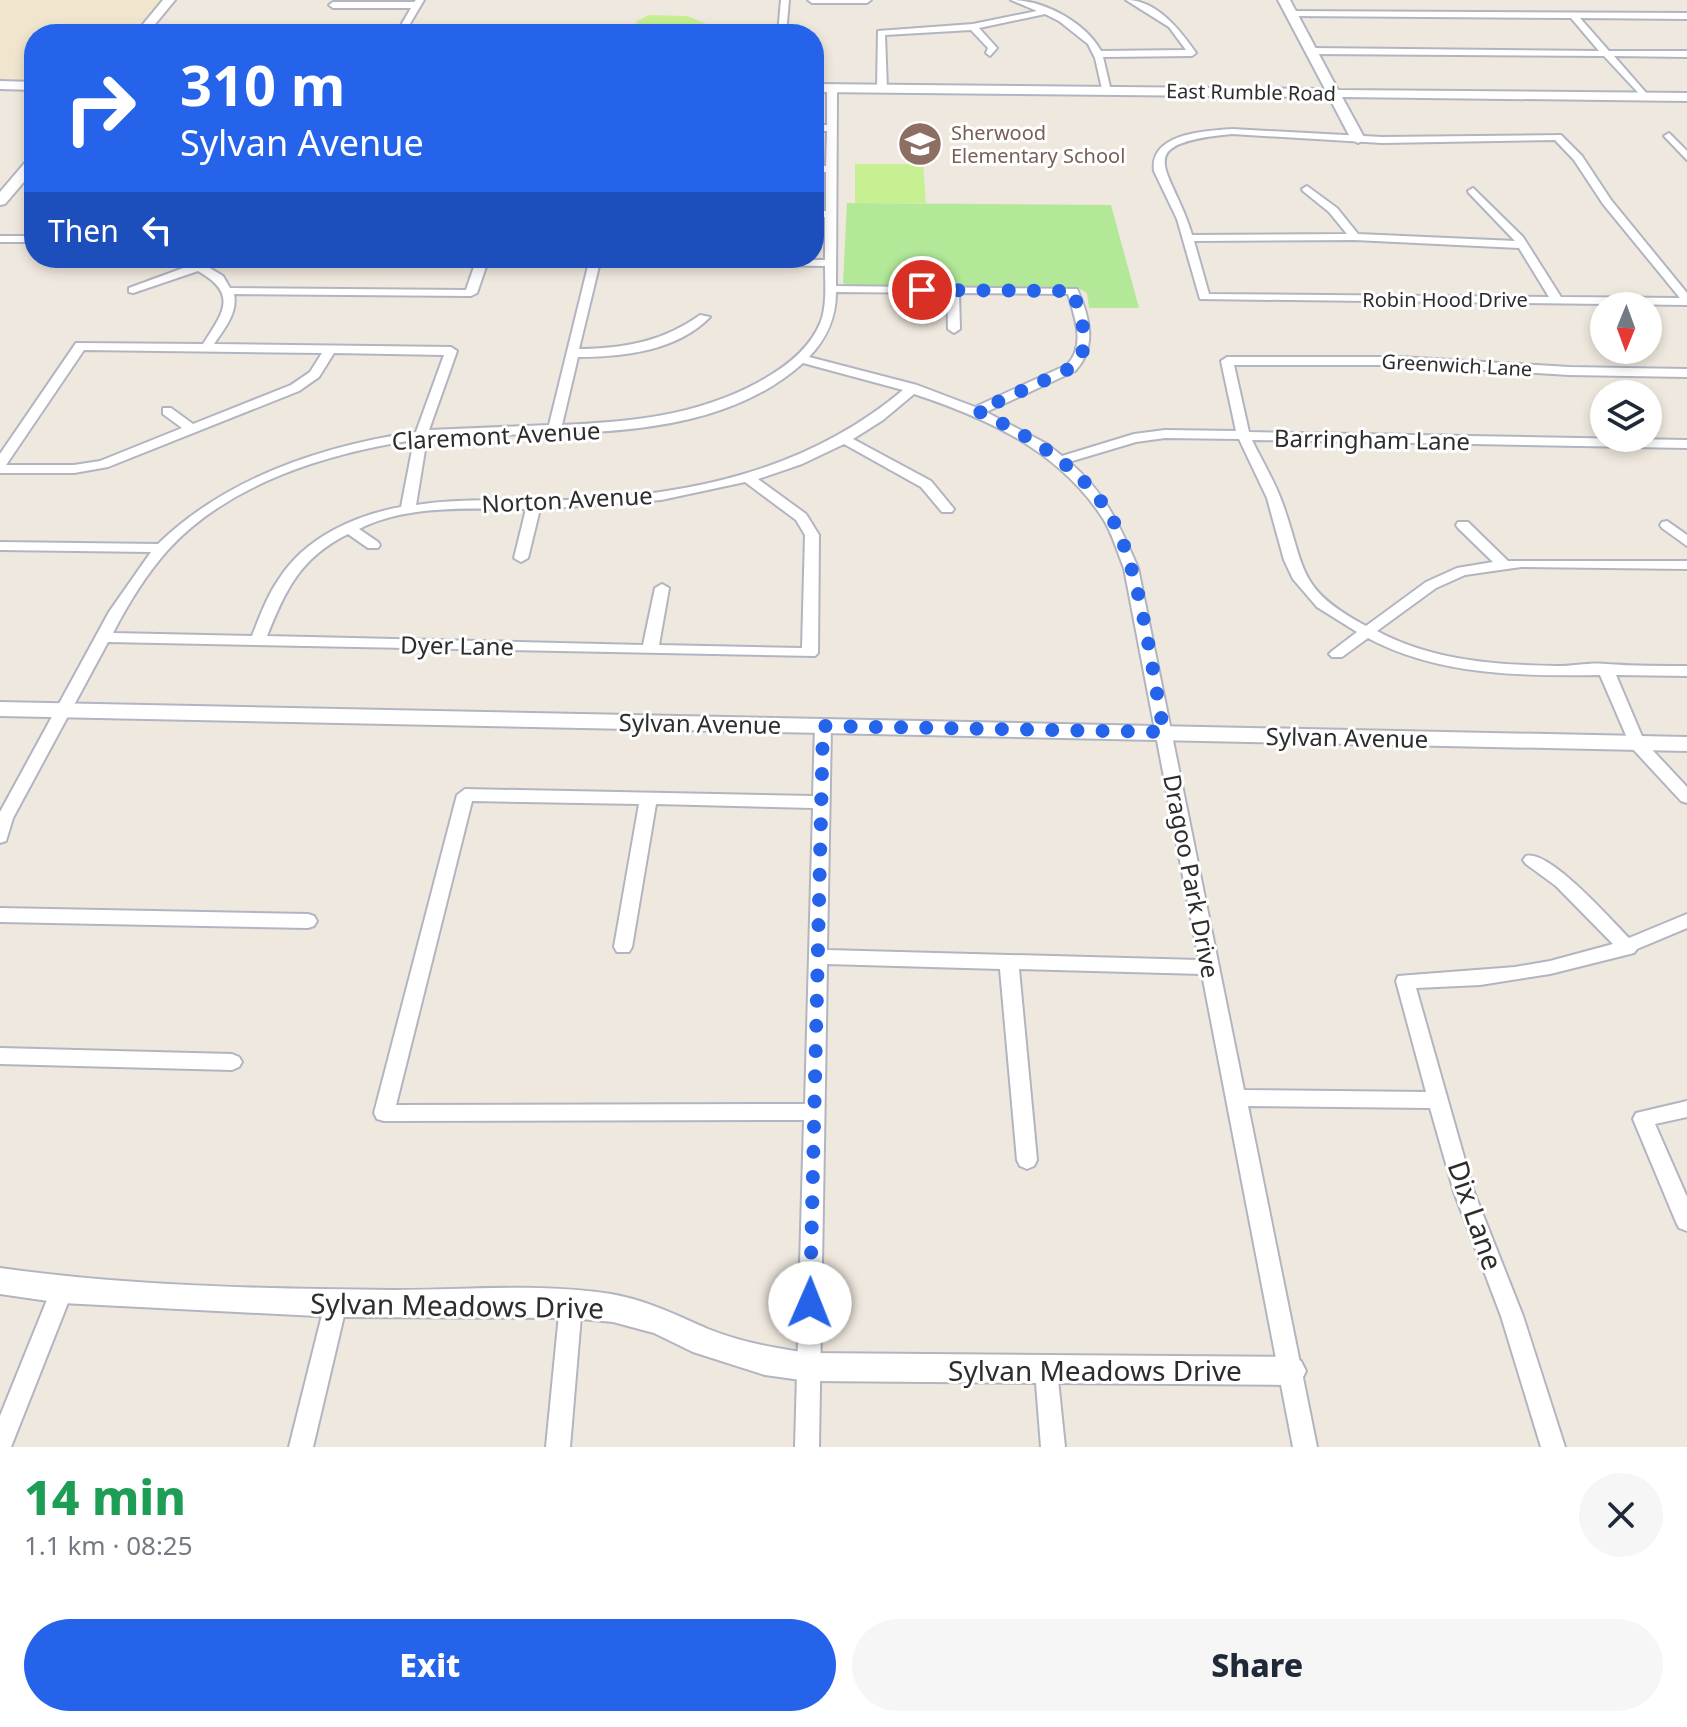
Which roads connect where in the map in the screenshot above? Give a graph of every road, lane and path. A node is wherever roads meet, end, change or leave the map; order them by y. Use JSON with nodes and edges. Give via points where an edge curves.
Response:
{"nodes":[{"id":1,"x":169,"y":0,"type":"edge"},
{"id":2,"x":785,"y":0,"type":"edge"},
{"id":3,"x":812,"y":0,"type":"edge"},
{"id":4,"x":867,"y":0,"type":"edge"},
{"id":5,"x":1015,"y":0,"type":"edge"},
{"id":6,"x":1130,"y":0,"type":"edge"},
{"id":7,"x":1284,"y":0,"type":"edge"},
{"id":8,"x":334,"y":2,"type":"edge"},
{"id":9,"x":419,"y":3,"type":"edge"},
{"id":10,"x":1045,"y":12,"type":"junction"},
{"id":11,"x":1291,"y":13,"type":"junction"},
{"id":12,"x":1573,"y":15,"type":"junction"},
{"id":13,"x":1687,"y":16,"type":"edge"},
{"id":14,"x":149,"y":24,"type":"edge"},
{"id":15,"x":406,"y":24,"type":"edge"},
{"id":16,"x":783,"y":24,"type":"edge"},
{"id":17,"x":973,"y":27,"type":"junction"},
{"id":18,"x":1312,"y":51,"type":"junction"},
{"id":19,"x":990,"y":53,"type":"dead end"},
{"id":20,"x":1098,"y":54,"type":"junction"},
{"id":21,"x":1607,"y":54,"type":"junction"},
{"id":22,"x":1687,"y":54,"type":"edge"},
{"id":23,"x":0,"y":85,"type":"edge"},
{"id":24,"x":24,"y":86,"type":"edge"},
{"id":25,"x":824,"y":88,"type":"edge"},
{"id":26,"x":832,"y":88,"type":"junction"},
{"id":27,"x":882,"y":89,"type":"junction"},
{"id":28,"x":1106,"y":91,"type":"junction"},
{"id":29,"x":1336,"y":93,"type":"junction"},
{"id":30,"x":1645,"y":97,"type":"junction"},
{"id":31,"x":1687,"y":97,"type":"edge"},
{"id":32,"x":824,"y":128,"type":"edge"},
{"id":33,"x":832,"y":128,"type":"junction"},
{"id":34,"x":1687,"y":136,"type":"edge"},
{"id":35,"x":1358,"y":139,"type":"junction"},
{"id":36,"x":1687,"y":157,"type":"edge"},
{"id":37,"x":824,"y":169,"type":"edge"},
{"id":38,"x":833,"y":169,"type":"junction"},
{"id":39,"x":24,"y":173,"type":"edge"},
{"id":40,"x":1307,"y":189,"type":"dead end"},
{"id":41,"x":1473,"y":191,"type":"dead end"},
{"id":42,"x":0,"y":201,"type":"edge"},
{"id":43,"x":824,"y":214,"type":"edge"},
{"id":44,"x":832,"y":214,"type":"junction"},
{"id":45,"x":1355,"y":237,"type":"junction"},
{"id":46,"x":1188,"y":238,"type":"junction"},
{"id":47,"x":0,"y":239,"type":"edge"},
{"id":48,"x":24,"y":239,"type":"edge"},
{"id":49,"x":1523,"y":245,"type":"junction"},
{"id":50,"x":824,"y":263,"type":"edge"},
{"id":51,"x":831,"y":263,"type":"junction"},
{"id":52,"x":194,"y":268,"type":"edge"},
{"id":53,"x":202,"y":268,"type":"edge"},
{"id":54,"x":480,"y":268,"type":"edge"},
{"id":55,"x":593,"y":268,"type":"edge"},
{"id":56,"x":830,"y":289,"type":"junction"},
{"id":57,"x":133,"y":290,"type":"dead end"},
{"id":58,"x":953,"y":290,"type":"junction"},
{"id":59,"x":228,"y":291,"type":"junction"},
{"id":60,"x":1557,"y":300,"type":"junction"},
{"id":61,"x":1687,"y":301,"type":"edge"},
{"id":62,"x":704,"y":317,"type":"dead end"},
{"id":63,"x":954,"y":329,"type":"dead end"},
{"id":64,"x":206,"y":348,"type":"junction"},
{"id":65,"x":331,"y":349,"type":"junction"},
{"id":66,"x":573,"y":353,"type":"junction"},
{"id":67,"x":801,"y":359,"type":"junction"},
{"id":68,"x":1687,"y":373,"type":"edge"},
{"id":69,"x":913,"y":388,"type":"junction"},
{"id":70,"x":167,"y":411,"type":"dead end"},
{"id":71,"x":978,"y":411,"type":"junction"},
{"id":72,"x":193,"y":430,"type":"junction"},
{"id":73,"x":554,"y":431,"type":"junction"},
{"id":74,"x":421,"y":435,"type":"junction"},
{"id":75,"x":1245,"y":436,"type":"junction"},
{"id":76,"x":844,"y":439,"type":"junction"},
{"id":77,"x":1687,"y":444,"type":"edge"},
{"id":78,"x":1060,"y":461,"type":"junction"},
{"id":79,"x":0,"y":466,"type":"edge"},
{"id":80,"x":747,"y":477,"type":"junction"},
{"id":81,"x":534,"y":504,"type":"junction"},
{"id":82,"x":408,"y":509,"type":"junction"},
{"id":83,"x":947,"y":509,"type":"dead end"},
{"id":84,"x":1463,"y":525,"type":"dead end"},
{"id":85,"x":1667,"y":525,"type":"dead end"},
{"id":86,"x":349,"y":528,"type":"junction"},
{"id":87,"x":1687,"y":542,"type":"edge"},
{"id":88,"x":373,"y":545,"type":"dead end"},
{"id":89,"x":0,"y":546,"type":"edge"},
{"id":90,"x":159,"y":548,"type":"junction"},
{"id":91,"x":521,"y":558,"type":"dead end"},
{"id":92,"x":1503,"y":564,"type":"junction"},
{"id":93,"x":1687,"y":565,"type":"edge"},
{"id":94,"x":662,"y":588,"type":"dead end"},
{"id":95,"x":1366,"y":633,"type":"junction"},
{"id":96,"x":103,"y":637,"type":"junction"},
{"id":97,"x":257,"y":641,"type":"junction"},
{"id":98,"x":650,"y":650,"type":"junction"},
{"id":99,"x":1337,"y":654,"type":"dead end"},
{"id":100,"x":1605,"y":668,"type":"junction"},
{"id":101,"x":1687,"y":671,"type":"edge"},
{"id":102,"x":0,"y":709,"type":"edge"},
{"id":103,"x":65,"y":710,"type":"junction"},
{"id":104,"x":823,"y":726,"type":"junction"},
{"id":105,"x":1164,"y":732,"type":"junction"},
{"id":106,"x":1637,"y":743,"type":"junction"},
{"id":107,"x":1687,"y":744,"type":"edge"},
{"id":108,"x":1687,"y":797,"type":"edge"},
{"id":109,"x":648,"y":799,"type":"junction"},
{"id":110,"x":821,"y":802,"type":"junction"},
{"id":111,"x":0,"y":837,"type":"edge"},
{"id":112,"x":1532,"y":860,"type":"dead end"},
{"id":113,"x":0,"y":915,"type":"edge"},
{"id":114,"x":308,"y":921,"type":"dead end"},
{"id":115,"x":1687,"y":921,"type":"edge"},
{"id":116,"x":623,"y":947,"type":"dead end"},
{"id":117,"x":1628,"y":948,"type":"junction"},
{"id":118,"x":817,"y":957,"type":"junction"},
{"id":119,"x":1009,"y":962,"type":"junction"},
{"id":120,"x":1210,"y":967,"type":"junction"},
{"id":121,"x":0,"y":1056,"type":"edge"},
{"id":122,"x":232,"y":1062,"type":"dead end"},
{"id":123,"x":1236,"y":1098,"type":"junction"},
{"id":124,"x":1438,"y":1100,"type":"junction"},
{"id":125,"x":1687,"y":1109,"type":"edge"},
{"id":126,"x":814,"y":1112,"type":"junction"},
{"id":127,"x":1027,"y":1160,"type":"dead end"},
{"id":128,"x":1687,"y":1222,"type":"edge"},
{"id":129,"x":0,"y":1281,"type":"edge"},
{"id":130,"x":62,"y":1290,"type":"junction"},
{"id":131,"x":336,"y":1303,"type":"junction"},
{"id":132,"x":571,"y":1304,"type":"junction"},
{"id":133,"x":808,"y":1367,"type":"junction"},
{"id":134,"x":1046,"y":1370,"type":"junction"},
{"id":135,"x":1290,"y":1371,"type":"junction"},
{"id":136,"x":0,"y":1445,"type":"edge"},
{"id":137,"x":301,"y":1447,"type":"edge"},
{"id":138,"x":558,"y":1447,"type":"edge"},
{"id":139,"x":807,"y":1447,"type":"edge"},
{"id":140,"x":1053,"y":1447,"type":"edge"},
{"id":141,"x":1305,"y":1447,"type":"edge"},
{"id":142,"x":1553,"y":1447,"type":"edge"}],
"edges":[{"from":1,"to":14,"type":"street"},
{"from":2,"to":16,"type":"street"},
{"from":3,"to":4,"type":"street"},
{"from":5,"to":10,"type":"street"},
{"from":6,"to":20,"type":"street","via":[[1160,12],[1192,53]]},
{"from":7,"to":11,"type":"street"},
{"from":8,"to":9,"type":"street"},
{"from":9,"to":15,"type":"street"},
{"from":10,"to":17,"type":"street"},
{"from":10,"to":20,"type":"street","via":[[1085,35]]},
{"from":11,"to":12,"type":"street"},
{"from":11,"to":18,"type":"street"},
{"from":12,"to":13,"type":"street","via":[[1646,11]]},
{"from":12,"to":21,"type":"street"},
{"from":17,"to":19,"type":"street","via":[[993,48]]},
{"from":17,"to":27,"type":"street","via":[[881,33]]},
{"from":18,"to":21,"type":"street"},
{"from":18,"to":29,"type":"street"},
{"from":20,"to":28,"type":"street"},
{"from":21,"to":22,"type":"street"},
{"from":21,"to":30,"type":"street"},
{"from":23,"to":24,"type":"street"},
{"from":25,"to":26,"type":"street","name":"East Rumble Road"},
{"from":26,"to":27,"type":"street","name":"East Rumble Road"},
{"from":26,"to":33,"type":"street","name":"Claremont Avenue"},
{"from":27,"to":28,"type":"street","name":"East Rumble Road"},
{"from":28,"to":29,"type":"street","name":"East Rumble Road"},
{"from":29,"to":30,"type":"street","name":"East Rumble Road"},
{"from":29,"to":35,"type":"street"},
{"from":30,"to":31,"type":"street","name":"East Rumble Road"},
{"from":32,"to":33,"type":"street"},
{"from":33,"to":38,"type":"street","name":"Claremont Avenue"},
{"from":34,"to":36,"type":"street","via":[[1669,136]]},
{"from":35,"to":46,"type":"street","via":[[1220,133],[1179,141],[1160,155],[1159,171]]},
{"from":35,"to":61,"type":"street","via":[[1558,137]]},
{"from":37,"to":38,"type":"street"},
{"from":38,"to":44,"type":"street","name":"Claremont Avenue"},
{"from":39,"to":42,"type":"street"},
{"from":40,"to":45,"type":"street"},
{"from":41,"to":49,"type":"street"},
{"from":43,"to":44,"type":"street"},
{"from":44,"to":51,"type":"street","name":"Claremont Avenue"},
{"from":45,"to":46,"type":"street"},
{"from":45,"to":49,"type":"street"},
{"from":46,"to":60,"type":"street","name":"Robin Hood Drive","via":[[1204,297]]},
{"from":47,"to":48,"type":"street"},
{"from":49,"to":60,"type":"street"},
{"from":50,"to":51,"type":"street"},
{"from":51,"to":56,"type":"street","name":"Claremont Avenue"},
{"from":52,"to":57,"type":"street"},
{"from":53,"to":59,"type":"street"},
{"from":54,"to":59,"type":"street","via":[[471,293]]},
{"from":55,"to":66,"type":"street"},
{"from":56,"to":58,"type":"street"},
{"from":56,"to":67,"type":"street","name":"Claremont Avenue","via":[[828,320]]},
{"from":58,"to":63,"type":"street"},
{"from":58,"to":71,"type":"street","via":[[1073,291],[1085,347],[1071,368]]},
{"from":59,"to":64,"type":"street","via":[[227,315]]},
{"from":60,"to":61,"type":"street","name":"Robin Hood Drive"},
{"from":62,"to":66,"type":"street","via":[[683,333],[645,347]]},
{"from":64,"to":65,"type":"street"},
{"from":64,"to":79,"type":"street","via":[[80,346]]},
{"from":65,"to":72,"type":"street","via":[[307,382]]},
{"from":65,"to":74,"type":"street","via":[[451,351]]},
{"from":66,"to":73,"type":"street"},
{"from":67,"to":69,"type":"street","name":"Dragoo Park Drive"},
{"from":67,"to":73,"type":"street","name":"Claremont Avenue","via":[[756,389],[687,415]]},
{"from":68,"to":75,"type":"street","name":"Greenwich Lane","via":[[1401,361],[1227,361]]},
{"from":69,"to":71,"type":"street","name":"Dragoo Park Drive"},
{"from":69,"to":76,"type":"street","name":"Norton Avenue"},
{"from":70,"to":72,"type":"street"},
{"from":71,"to":78,"type":"street","name":"Dragoo Park Drive"},
{"from":72,"to":79,"type":"street","via":[[89,467]]},
{"from":73,"to":74,"type":"street","name":"Claremont Avenue"},
{"from":74,"to":82,"type":"street"},
{"from":74,"to":90,"type":"street","name":"Claremont Avenue","via":[[344,450],[272,475],[203,512]]},
{"from":75,"to":77,"type":"street","name":"Barringham Lane"},
{"from":75,"to":78,"type":"street","name":"Barringham Lane","via":[[1148,435]]},
{"from":75,"to":95,"type":"street","via":[[1271,489],[1301,580],[1326,607]]},
{"from":76,"to":80,"type":"street","name":"Norton Avenue"},
{"from":76,"to":83,"type":"street","via":[[919,479]]},
{"from":78,"to":105,"type":"street","name":"Dragoo Park Drive","via":[[1105,507],[1125,545]]},
{"from":80,"to":81,"type":"street","name":"Norton Avenue","via":[[642,498]]},
{"from":80,"to":98,"type":"street","name":"Dyer Lane","via":[[801,517],[812,535],[810,653]]},
{"from":81,"to":82,"type":"street","name":"Norton Avenue"},
{"from":81,"to":91,"type":"street"},
{"from":82,"to":86,"type":"street","name":"Norton Avenue"},
{"from":84,"to":92,"type":"street"},
{"from":85,"to":87,"type":"street"},
{"from":86,"to":88,"type":"street"},
{"from":86,"to":97,"type":"street","name":"Norton Avenue","via":[[313,549],[291,570]]},
{"from":89,"to":90,"type":"street"},
{"from":90,"to":96,"type":"street","name":"Claremont Avenue"},
{"from":92,"to":93,"type":"street"},
{"from":92,"to":95,"type":"street","via":[[1445,577]]},
{"from":94,"to":98,"type":"street"},
{"from":95,"to":99,"type":"street"},
{"from":95,"to":100,"type":"street","via":[[1424,657],[1474,668]]},
{"from":96,"to":97,"type":"street","name":"Dyer Lane"},
{"from":96,"to":103,"type":"street","name":"Claremont Avenue"},
{"from":97,"to":98,"type":"street","name":"Dyer Lane"},
{"from":100,"to":101,"type":"street"},
{"from":100,"to":106,"type":"street"},
{"from":102,"to":103,"type":"street","name":"Sylvan Avenue"},
{"from":103,"to":104,"type":"street","name":"Sylvan Avenue"},
{"from":103,"to":111,"type":"street","name":"Claremont Avenue","via":[[5,818]]},
{"from":104,"to":105,"type":"street","name":"Sylvan Avenue"},
{"from":104,"to":110,"type":"street"},
{"from":105,"to":106,"type":"street","name":"Sylvan Avenue"},
{"from":105,"to":120,"type":"street","name":"Dragoo Park Drive"},
{"from":106,"to":107,"type":"street","name":"Sylvan Avenue"},
{"from":106,"to":108,"type":"street"},
{"from":109,"to":110,"type":"street"},
{"from":109,"to":116,"type":"street"},
{"from":109,"to":126,"type":"street","via":[[465,795],[384,1113]]},
{"from":110,"to":118,"type":"street"},
{"from":112,"to":117,"type":"street","via":[[1562,882]]},
{"from":113,"to":114,"type":"street"},
{"from":115,"to":117,"type":"street"},
{"from":117,"to":124,"type":"street","name":"Dix Lane","via":[[1528,974],[1405,981]]},
{"from":118,"to":119,"type":"street"},
{"from":118,"to":126,"type":"street"},
{"from":119,"to":120,"type":"street"},
{"from":119,"to":127,"type":"street"},
{"from":120,"to":123,"type":"street","name":"Dragoo Park Drive"},
{"from":121,"to":122,"type":"street"},
{"from":123,"to":124,"type":"street"},
{"from":123,"to":135,"type":"street","name":"Dragoo Park Drive"},
{"from":124,"to":142,"type":"street","name":"Dix Lane","via":[[1464,1192],[1512,1316]]},
{"from":125,"to":128,"type":"street","via":[[1643,1119]]},
{"from":126,"to":133,"type":"street"},
{"from":129,"to":130,"type":"street","name":"Sylvan Meadows Drive"},
{"from":130,"to":131,"type":"street","name":"Sylvan Meadows Drive"},
{"from":130,"to":136,"type":"street"},
{"from":131,"to":132,"type":"street","name":"Sylvan Meadows Drive"},
{"from":131,"to":137,"type":"street"},
{"from":132,"to":133,"type":"street","name":"Sylvan Meadows Drive","via":[[613,1308],[765,1361]]},
{"from":132,"to":138,"type":"street"},
{"from":133,"to":134,"type":"street","name":"Sylvan Meadows Drive"},
{"from":133,"to":139,"type":"street"},
{"from":134,"to":135,"type":"street","name":"Sylvan Meadows Drive"},
{"from":134,"to":140,"type":"street"},
{"from":135,"to":141,"type":"street","name":"Dragoo Park Drive"}]}
